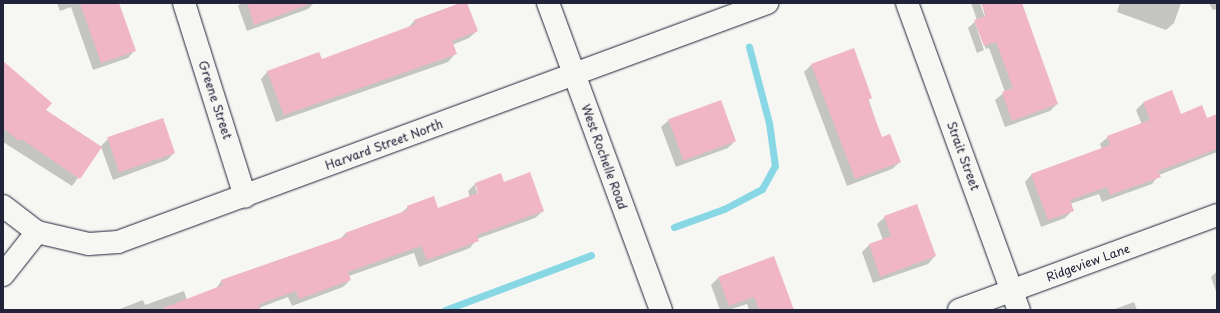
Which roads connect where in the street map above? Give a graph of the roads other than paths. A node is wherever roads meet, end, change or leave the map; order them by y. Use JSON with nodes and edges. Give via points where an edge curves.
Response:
{"nodes":[{"id":1,"x":184,"y":3,"type":"edge"},
{"id":2,"x":548,"y":3,"type":"edge"},
{"id":3,"x":767,"y":3,"type":"edge"},
{"id":4,"x":906,"y":3,"type":"edge"},
{"id":5,"x":574,"y":75,"type":"junction"},
{"id":6,"x":245,"y":197,"type":"junction"},
{"id":7,"x":3,"y":206,"type":"edge"},
{"id":8,"x":1217,"y":215,"type":"edge"},
{"id":9,"x":37,"y":232,"type":"junction"},
{"id":10,"x":3,"y":275,"type":"edge"},
{"id":11,"x":1016,"y":301,"type":"edge"},
{"id":12,"x":661,"y":310,"type":"edge"},
{"id":13,"x":959,"y":310,"type":"edge"}],
"edges":[{"from":1,"to":6,"type":"street","name":"Greene Street"},
{"from":2,"to":5,"type":"street","name":"West Rochelle Road"},
{"from":3,"to":5,"type":"street","name":"Harvard Street North"},
{"from":4,"to":11,"type":"street","name":"Strait Street"},
{"from":5,"to":6,"type":"street","name":"Harvard Street North"},
{"from":5,"to":12,"type":"street","name":"West Rochelle Road"},
{"from":6,"to":9,"type":"street","name":"Harvard Street North","via":[[118,242],[89,244]]},
{"from":7,"to":9,"type":"street","name":"Harvard Street North"},
{"from":8,"to":11,"type":"street","name":"Ridgeview Lane"},
{"from":9,"to":10,"type":"street"},
{"from":11,"to":13,"type":"street","name":"Ridgeview Lane"}]}
